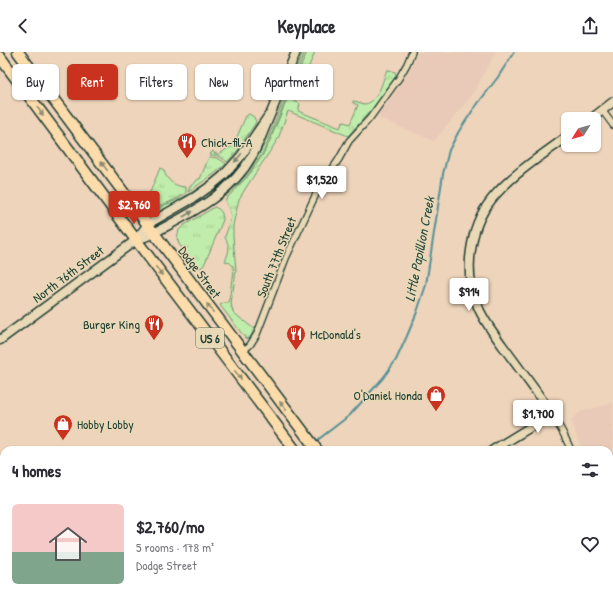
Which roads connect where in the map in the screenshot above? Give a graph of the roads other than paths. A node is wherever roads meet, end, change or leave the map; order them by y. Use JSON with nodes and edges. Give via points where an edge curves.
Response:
{"nodes":[{"id":1,"x":18,"y":52,"type":"edge"},
{"id":2,"x":296,"y":52,"type":"edge"},
{"id":3,"x":412,"y":52,"type":"edge"},
{"id":4,"x":0,"y":57,"type":"edge"},
{"id":5,"x":613,"y":102,"type":"edge"},
{"id":6,"x":602,"y":110,"type":"junction"},
{"id":7,"x":600,"y":112,"type":"edge"},
{"id":8,"x":269,"y":115,"type":"junction"},
{"id":9,"x":613,"y":125,"type":"edge"},
{"id":10,"x":561,"y":141,"type":"edge"},
{"id":11,"x":148,"y":224,"type":"junction"},
{"id":12,"x":154,"y":233,"type":"junction"},
{"id":13,"x":136,"y":240,"type":"junction"},
{"id":14,"x":0,"y":340,"type":"edge"},
{"id":15,"x":243,"y":351,"type":"junction"},
{"id":16,"x":552,"y":414,"type":"junction"},
{"id":17,"x":292,"y":446,"type":"edge"},
{"id":18,"x":314,"y":446,"type":"edge"},
{"id":19,"x":500,"y":446,"type":"edge"},
{"id":20,"x":569,"y":446,"type":"edge"}],
"edges":[{"from":11,"to":1,"type":"highway","name":"Dodge Street","number":"US 6","one_way":true},
{"from":2,"to":8,"type":"main road"},
{"from":3,"to":15,"type":"street","name":"South 77th Street","via":[[399,78],[370,118],[349,141],[320,187],[286,258],[252,343]]},
{"from":4,"to":13,"type":"highway","number":"US 6","one_way":true},
{"from":5,"to":6,"type":"main road"},
{"from":6,"to":7,"type":"main road"},
{"from":6,"to":9,"type":"street"},
{"from":8,"to":11,"type":"main road","one_way":true,"via":[[241,156],[218,181]]},
{"from":12,"to":8,"type":"main road","one_way":true,"via":[[208,202],[230,185],[252,156]]},
{"from":10,"to":16,"type":"main road","via":[[515,176],[496,194],[482,214],[473,237],[470,254],[471,283],[477,305],[487,324]]},
{"from":11,"to":12,"type":"highway","name":"Dodge Street","number":"US 6"},
{"from":11,"to":13,"type":"main road","name":"North 76th Street"},
{"from":12,"to":13,"type":"main road"},
{"from":15,"to":12,"type":"highway","name":"Dodge Street","number":"US 6","one_way":true},
{"from":13,"to":14,"type":"main road","name":"North 76th Street"},
{"from":13,"to":17,"type":"highway","number":"US 6","one_way":true},
{"from":18,"to":15,"type":"highway","name":"Dodge Street","number":"US 6","one_way":true},
{"from":16,"to":19,"type":"main road"},
{"from":16,"to":20,"type":"street"}]}
